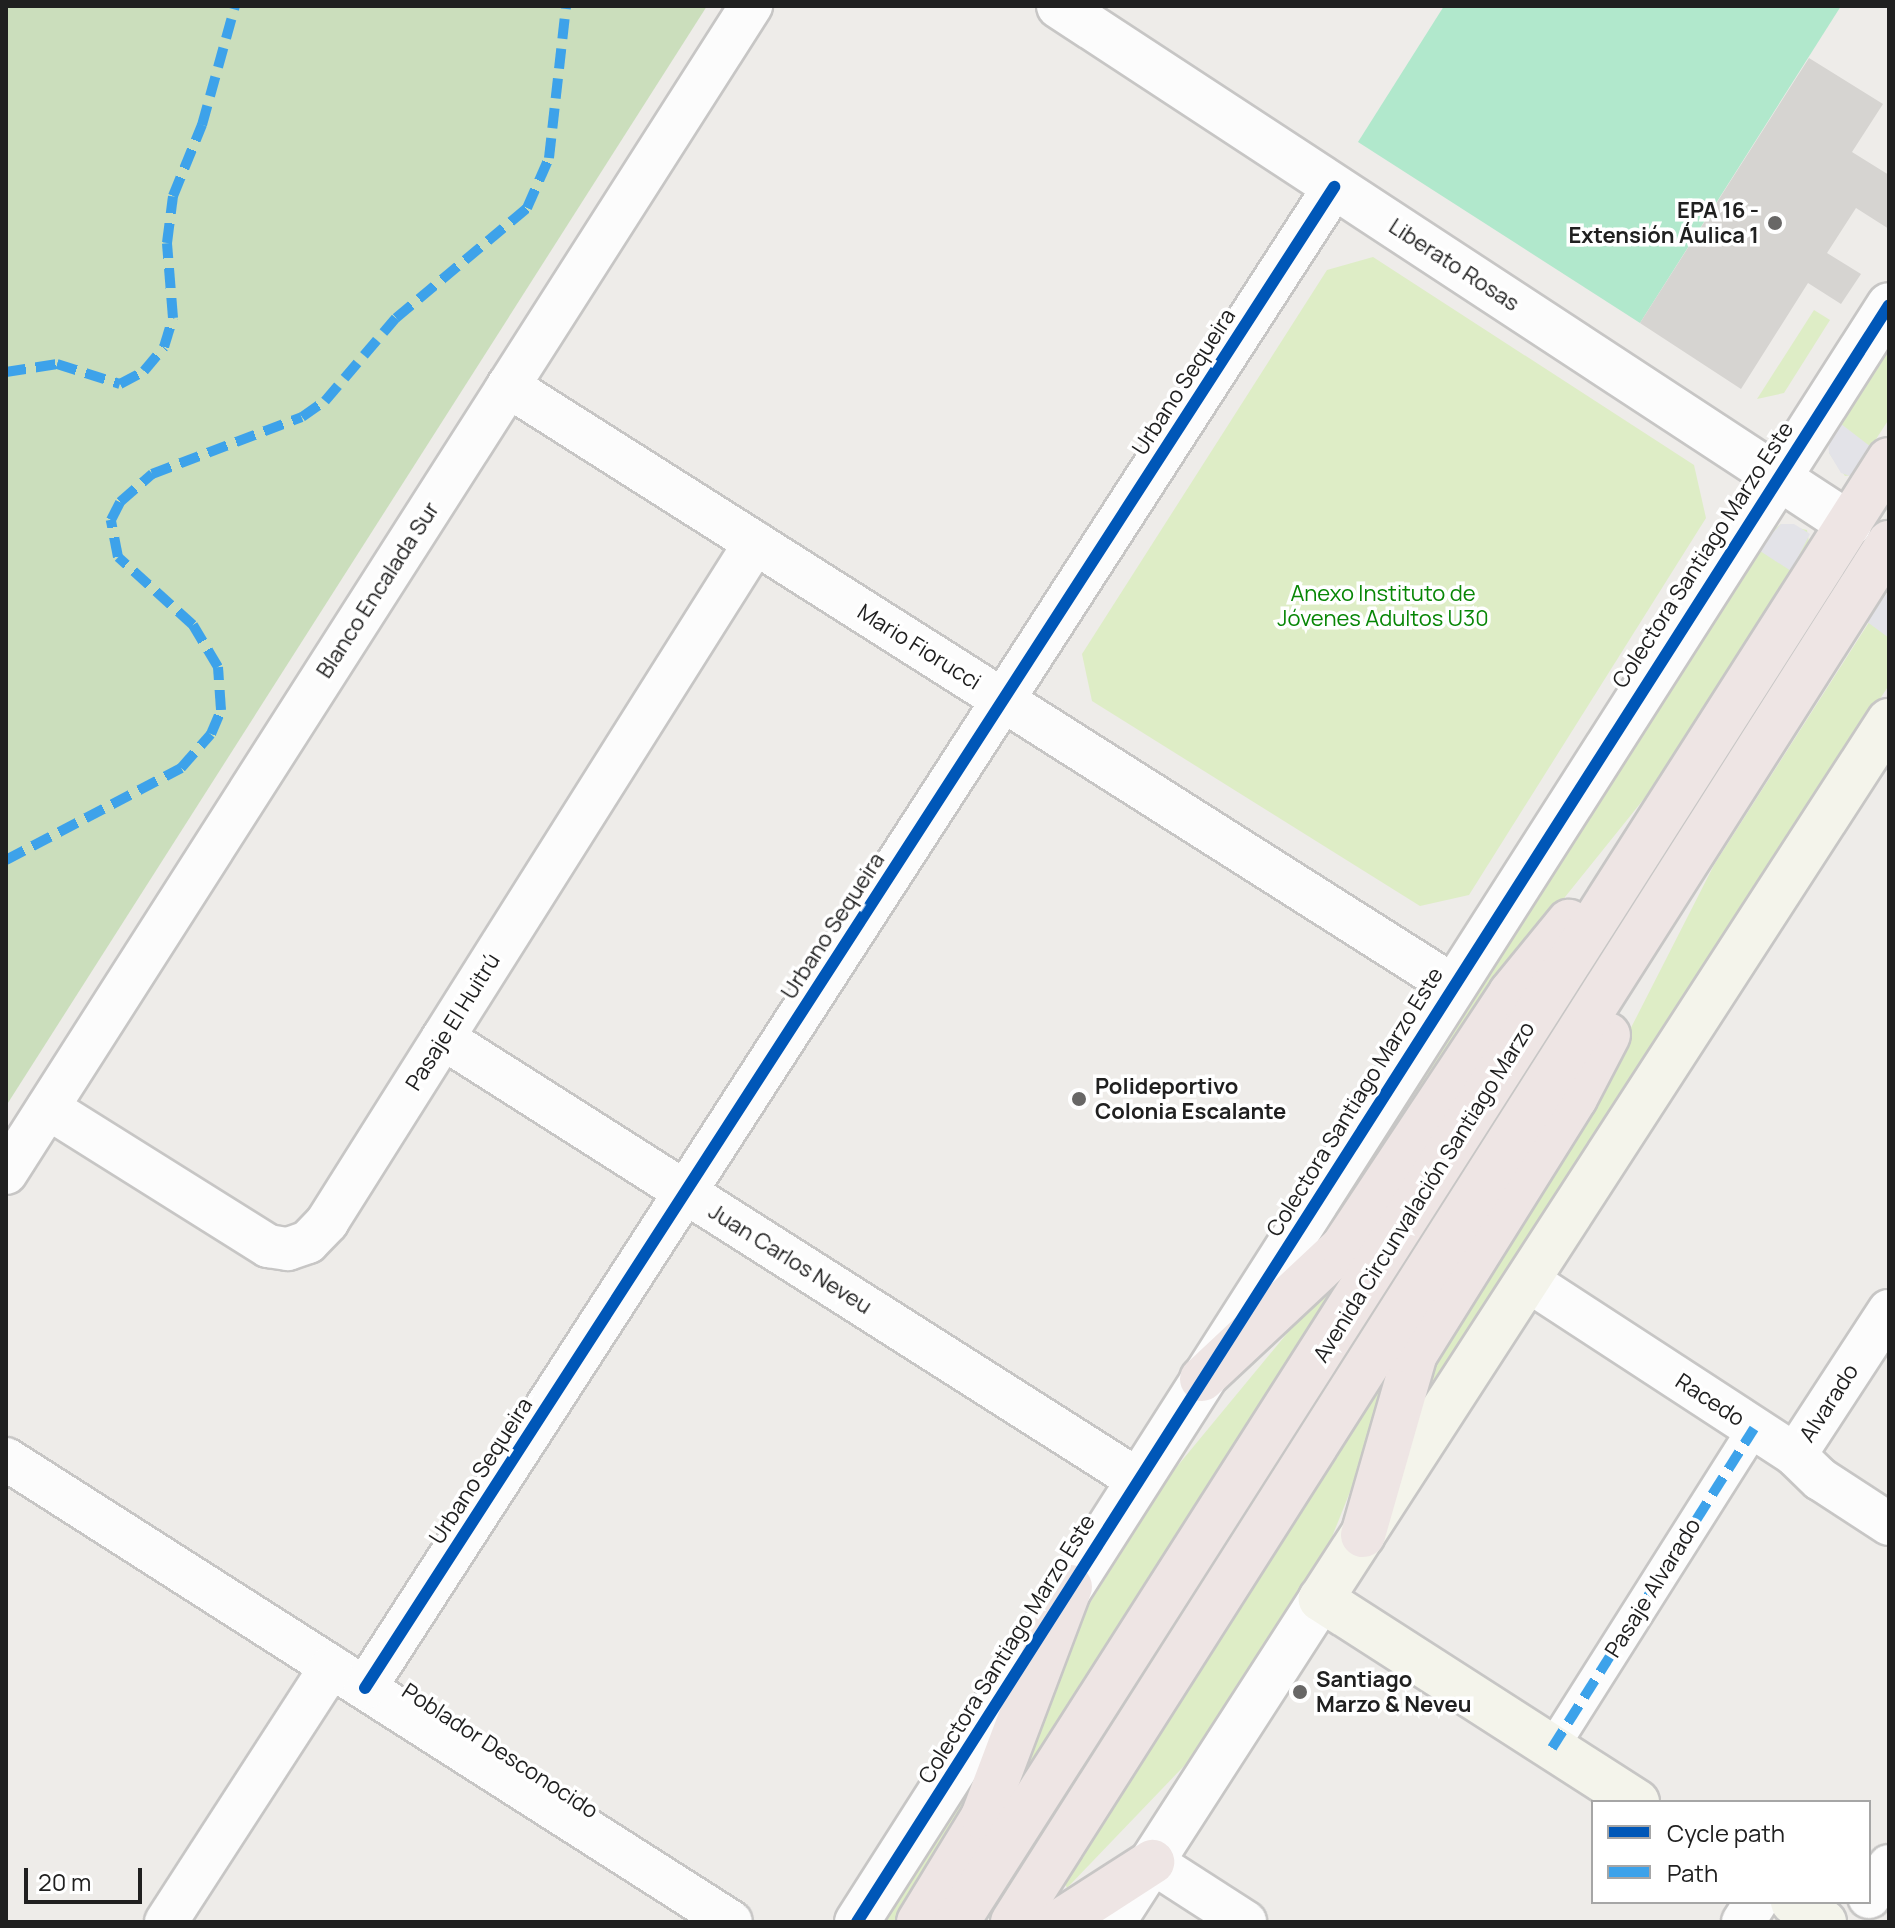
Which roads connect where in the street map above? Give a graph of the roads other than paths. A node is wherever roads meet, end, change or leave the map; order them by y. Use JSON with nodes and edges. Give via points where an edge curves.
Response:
{"nodes":[{"id":1,"x":751,"y":6,"type":"edge"},
{"id":2,"x":1059,"y":6,"type":"edge"},
{"id":3,"x":1334,"y":187,"type":"junction"},
{"id":4,"x":1889,"y":305,"type":"edge"},
{"id":5,"x":508,"y":386,"type":"junction"},
{"id":6,"x":1889,"y":460,"type":"edge"},
{"id":7,"x":1776,"y":476,"type":"junction"},
{"id":8,"x":1849,"y":524,"type":"junction"},
{"id":9,"x":755,"y":543,"type":"junction"},
{"id":10,"x":1888,"y":546,"type":"edge"},
{"id":11,"x":1002,"y":700,"type":"junction"},
{"id":12,"x":1889,"y":721,"type":"edge"},
{"id":13,"x":1676,"y":795,"type":"junction"},
{"id":14,"x":1700,"y":843,"type":"junction"},
{"id":15,"x":1452,"y":985,"type":"junction"},
{"id":16,"x":443,"y":1038,"type":"junction"},
{"id":17,"x":48,"y":1108,"type":"junction"},
{"id":18,"x":6,"y":1173,"type":"edge"},
{"id":19,"x":685,"y":1192,"type":"junction"},
{"id":20,"x":1527,"y":1280,"type":"junction"},
{"id":21,"x":1889,"y":1311,"type":"edge"},
{"id":22,"x":1202,"y":1379,"type":"junction"},
{"id":23,"x":1754,"y":1428,"type":"junction"},
{"id":24,"x":1795,"y":1455,"type":"junction"},
{"id":25,"x":6,"y":1459,"type":"edge"},
{"id":26,"x":1138,"y":1480,"type":"junction"},
{"id":27,"x":1889,"y":1524,"type":"edge"},
{"id":28,"x":1363,"y":1535,"type":"junction"},
{"id":29,"x":1070,"y":1587,"type":"junction"},
{"id":30,"x":1321,"y":1599,"type":"junction"},
{"id":31,"x":348,"y":1677,"type":"junction"},
{"id":32,"x":1552,"y":1748,"type":"junction"},
{"id":33,"x":1634,"y":1800,"type":"edge"},
{"id":34,"x":1152,"y":1862,"type":"junction"},
{"id":35,"x":1889,"y":1866,"type":"edge"},
{"id":36,"x":1871,"y":1894,"type":"edge"},
{"id":37,"x":1755,"y":1904,"type":"edge"},
{"id":38,"x":1796,"y":1904,"type":"edge"},
{"id":39,"x":1864,"y":1904,"type":"edge"},
{"id":40,"x":166,"y":1922,"type":"edge"},
{"id":41,"x":731,"y":1922,"type":"edge"},
{"id":42,"x":857,"y":1922,"type":"edge"},
{"id":43,"x":919,"y":1922,"type":"edge"},
{"id":44,"x":957,"y":1922,"type":"edge"},
{"id":45,"x":1013,"y":1922,"type":"edge"},
{"id":46,"x":1059,"y":1922,"type":"edge"},
{"id":47,"x":1113,"y":1922,"type":"edge"},
{"id":48,"x":1245,"y":1922,"type":"edge"},
{"id":49,"x":1743,"y":1922,"type":"edge"},
{"id":50,"x":1824,"y":1922,"type":"edge"},
{"id":51,"x":1853,"y":1922,"type":"edge"}],
"edges":[{"from":1,"to":5,"type":"street","name":"Blanco Encalada Sur"},
{"from":2,"to":3,"type":"street","name":"Liberato Rosas"},
{"from":3,"to":7,"type":"street","name":"Liberato Rosas"},
{"from":3,"to":11,"type":"street","name":"Urbano Sequeira"},
{"from":4,"to":7,"type":"street","name":"Colectora Santiago Marzo Este"},
{"from":5,"to":9,"type":"street","name":"Mario Fiorucci"},
{"from":5,"to":17,"type":"street","name":"Blanco Encalada Sur"},
{"from":6,"to":8,"type":"highway","name":"Avenida Circunvalación Santiago Marzo"},
{"from":7,"to":8,"type":"street","name":"Liberato Rosas"},
{"from":7,"to":15,"type":"street","name":"Colectora Santiago Marzo Este"},
{"from":8,"to":10,"type":"main road"},
{"from":8,"to":13,"type":"highway","name":"Avenida Circunvalación Santiago Marzo"},
{"from":9,"to":11,"type":"street","name":"Mario Fiorucci"},
{"from":9,"to":16,"type":"street","name":"Pasaje El Huitrú"},
{"from":10,"to":14,"type":"highway","name":"Avenida Circunvalación Santiago Marzo"},
{"from":11,"to":15,"type":"street","name":"Mario Fiorucci"},
{"from":11,"to":19,"type":"street","name":"Urbano Sequeira"},
{"from":12,"to":20,"type":"main road"},
{"from":13,"to":22,"type":"highway","via":[[1511,993],[1343,1247]]},
{"from":13,"to":44,"type":"highway","name":"Avenida Circunvalación Santiago Marzo"},
{"from":14,"to":28,"type":"highway","via":[[1583,1083],[1415,1354]]},
{"from":14,"to":45,"type":"highway","name":"Avenida Circunvalación Santiago Marzo"},
{"from":15,"to":22,"type":"street","name":"Colectora Santiago Marzo Este"},
{"from":16,"to":17,"type":"street","name":"Pasaje El Huitrú","via":[[327,1222],[308,1242],[288,1249],[258,1240]]},
{"from":16,"to":19,"type":"street","name":"Juan Carlos Neveu"},
{"from":17,"to":18,"type":"street","name":"Blanco Encalada Sur"},
{"from":19,"to":26,"type":"street","name":"Juan Carlos Neveu"},
{"from":19,"to":31,"type":"street","name":"Urbano Sequeira"},
{"from":20,"to":23,"type":"street","name":"Racedo"},
{"from":20,"to":28,"type":"main road"},
{"from":21,"to":24,"type":"street","name":"Alvarado"},
{"from":22,"to":26,"type":"street","name":"Colectora Santiago Marzo Este"},
{"from":23,"to":24,"type":"street","name":"Racedo"},
{"from":23,"to":32,"type":"street","name":"Pasaje Alvarado"},
{"from":24,"to":27,"type":"street","name":"Racedo","via":[[1820,1479]]},
{"from":25,"to":31,"type":"street","name":"Poblador Desconocido"},
{"from":26,"to":29,"type":"street","name":"Colectora Santiago Marzo Este"},
{"from":28,"to":30,"type":"main road"},
{"from":29,"to":42,"type":"street","name":"Colectora Santiago Marzo Este"},
{"from":29,"to":43,"type":"highway","via":[[983,1817]]},
{"from":30,"to":32,"type":"main road"},
{"from":30,"to":34,"type":"street"},
{"from":31,"to":40,"type":"street","name":"Urbano Sequeira"},
{"from":31,"to":41,"type":"street","name":"Poblador Desconocido"},
{"from":32,"to":33,"type":"main road"},
{"from":34,"to":46,"type":"highway"},
{"from":34,"to":47,"type":"street"},
{"from":34,"to":48,"type":"street"},
{"from":35,"to":36,"type":"street"},
{"from":37,"to":49,"type":"street"},
{"from":38,"to":50,"type":"main road"},
{"from":39,"to":51,"type":"street"}]}
